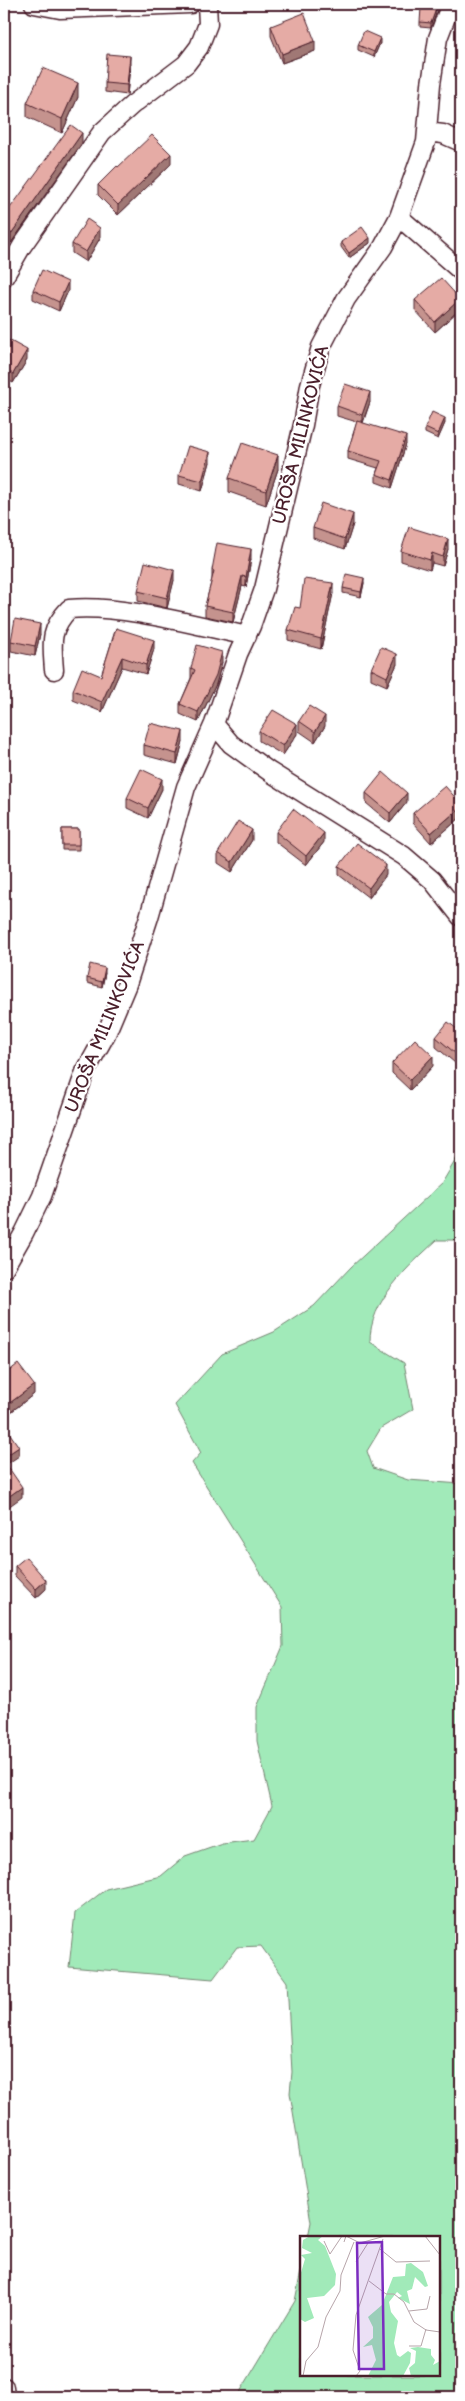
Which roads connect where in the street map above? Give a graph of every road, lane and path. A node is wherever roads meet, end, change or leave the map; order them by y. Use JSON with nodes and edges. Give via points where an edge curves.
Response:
{"nodes":[{"id":1,"x":34,"y":4,"type":"edge"},
{"id":2,"x":190,"y":4,"type":"edge"},
{"id":3,"x":207,"y":4,"type":"edge"},
{"id":4,"x":451,"y":4,"type":"edge"},
{"id":5,"x":426,"y":132,"type":"junction"},
{"id":6,"x":461,"y":142,"type":"edge"},
{"id":7,"x":399,"y":217,"type":"junction"},
{"id":8,"x":461,"y":271,"type":"edge"},
{"id":9,"x":4,"y":277,"type":"edge"},
{"id":10,"x":247,"y":636,"type":"junction"},
{"id":11,"x":54,"y":670,"type":"dead end"},
{"id":12,"x":214,"y":724,"type":"junction"},
{"id":13,"x":461,"y":917,"type":"edge"},
{"id":14,"x":4,"y":1268,"type":"edge"},
{"id":15,"x":4,"y":2387,"type":"edge"},
{"id":16,"x":5,"y":2397,"type":"edge"}],
"edges":[{"from":1,"to":2,"type":"street","via":[[60,9]]},
{"from":3,"to":9,"type":"street","via":[[208,24],[199,47],[186,64],[102,132]]},
{"from":4,"to":5,"type":"street","name":"UROŠA MILINKOVIĆA","via":[[438,38]]},
{"from":5,"to":6,"type":"street","via":[[443,134]]},
{"from":5,"to":7,"type":"street","name":"UROŠA MILINKOVIĆA","via":[[426,142]]},
{"from":7,"to":8,"type":"street"},
{"from":7,"to":10,"type":"street","name":"UROŠA MILINKOVIĆA","via":[[383,247],[346,299],[321,347],[264,589]]},
{"from":10,"to":11,"type":"street","via":[[157,617],[69,609],[58,621],[52,641]]},
{"from":10,"to":12,"type":"street","name":"UROŠA MILINKOVIĆA"},
{"from":12,"to":13,"type":"street","via":[[231,744],[270,772],[404,856],[432,880]]},
{"from":12,"to":14,"type":"street","name":"UROŠA MILINKOVIĆA","via":[[186,787],[127,984],[106,1034],[85,1072],[42,1196]]},
{"from":15,"to":16,"type":"street"}]}
